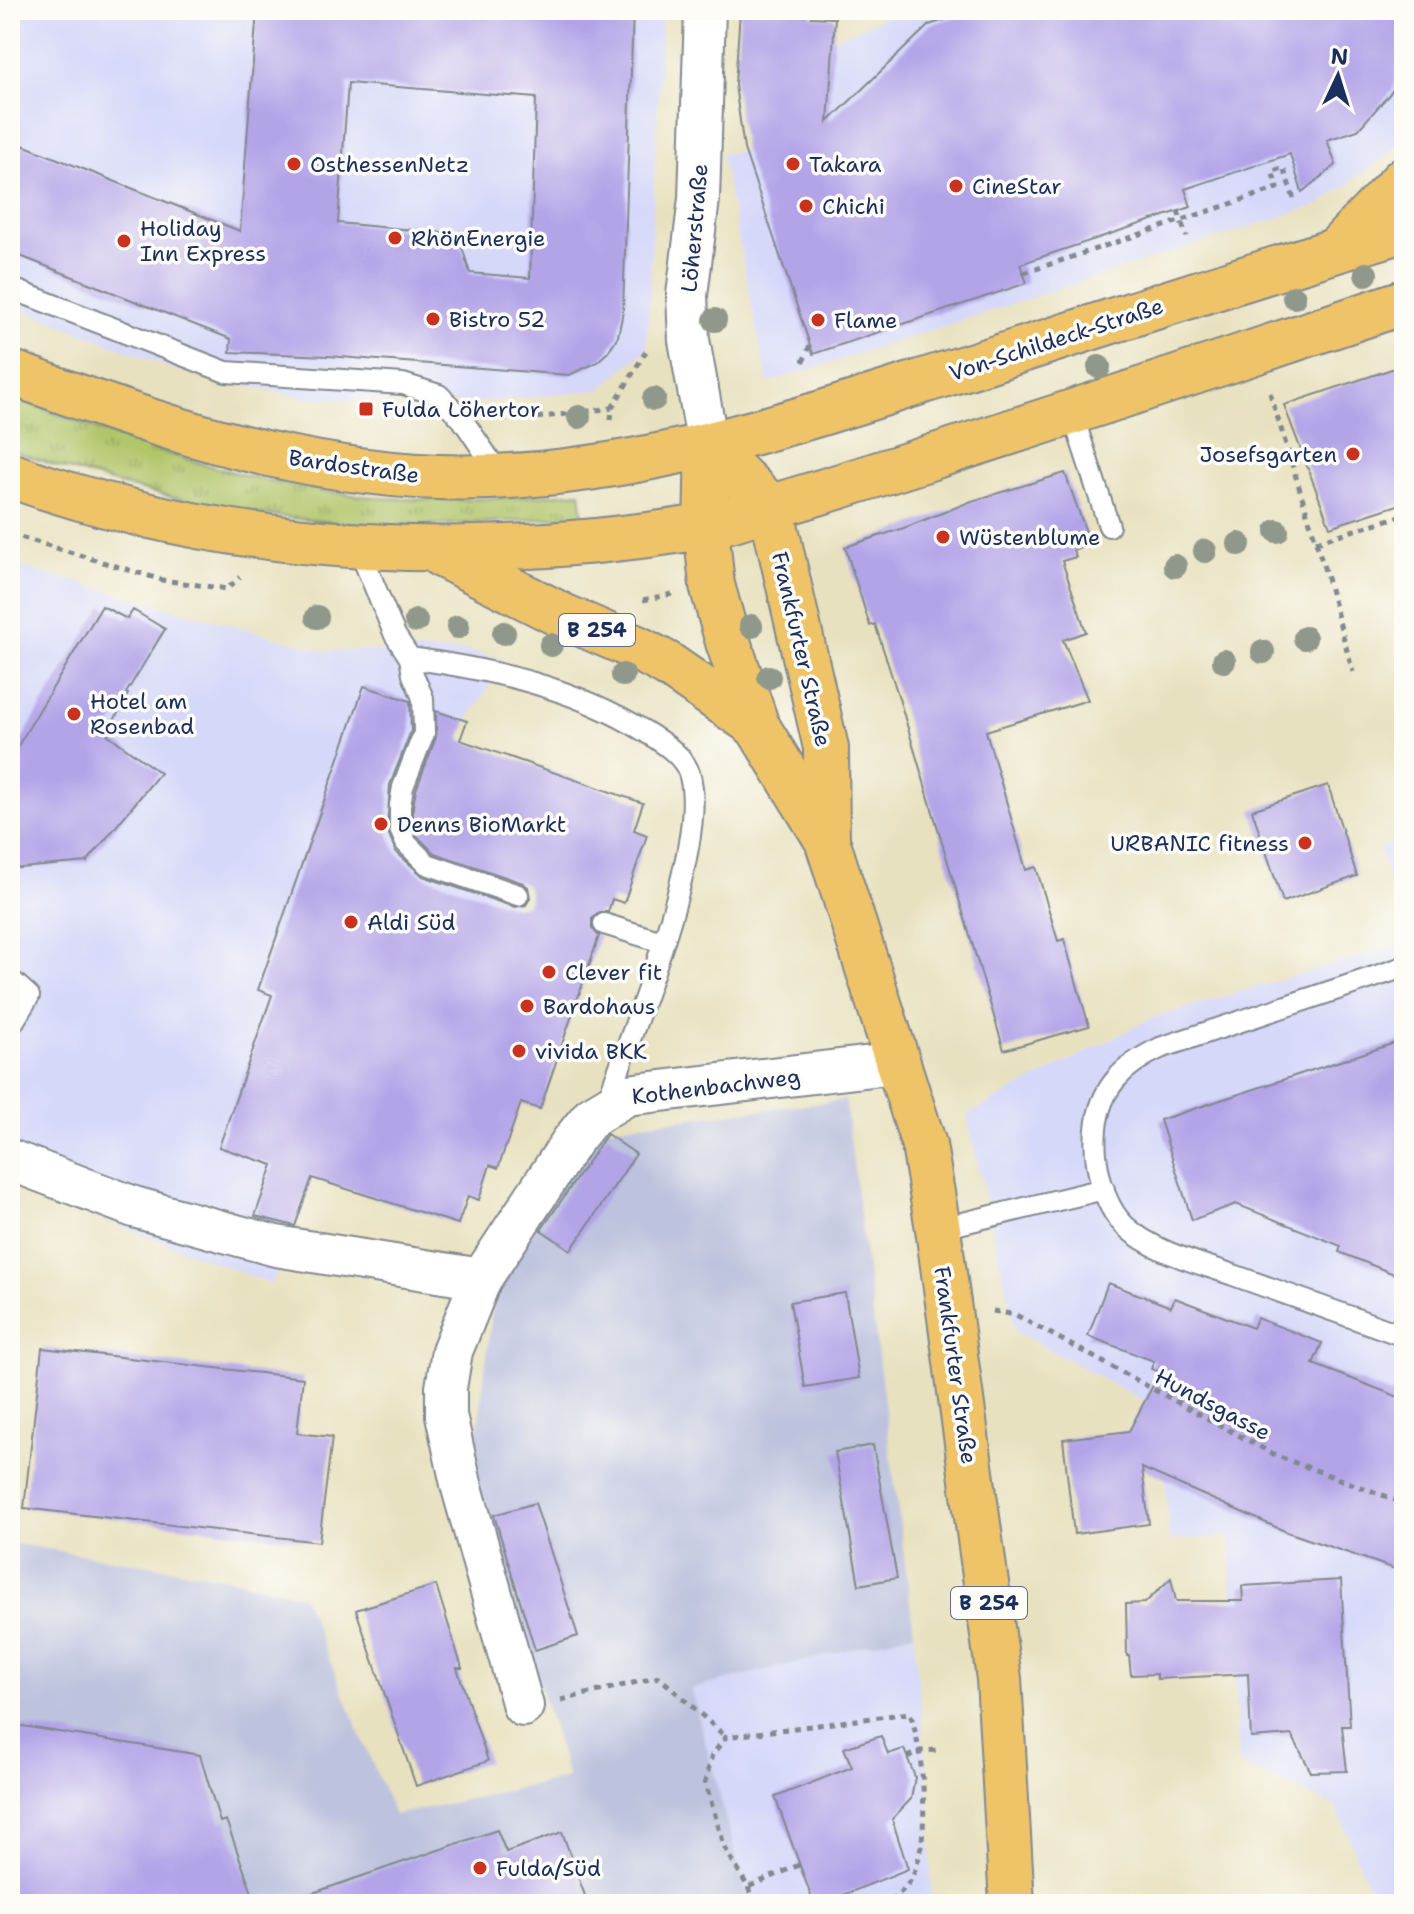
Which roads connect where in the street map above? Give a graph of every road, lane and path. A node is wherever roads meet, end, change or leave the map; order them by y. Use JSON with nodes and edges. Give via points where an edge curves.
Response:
{"nodes":[{"id":1,"x":705,"y":10,"type":"edge"},
{"id":2,"x":1404,"y":179,"type":"edge"},
{"id":3,"x":1295,"y":202,"type":"dead end"},
{"id":4,"x":1178,"y":211,"type":"dead end"},
{"id":5,"x":1404,"y":230,"type":"edge"},
{"id":6,"x":1185,"y":234,"type":"dead end"},
{"id":7,"x":1336,"y":250,"type":"junction"},
{"id":8,"x":1024,"y":273,"type":"dead end"},
{"id":9,"x":10,"y":288,"type":"edge"},
{"id":10,"x":1404,"y":302,"type":"edge"},
{"id":11,"x":650,"y":344,"type":"dead end"},
{"id":12,"x":810,"y":345,"type":"dead end"},
{"id":13,"x":803,"y":362,"type":"dead end"},
{"id":14,"x":10,"y":372,"type":"edge"},
{"id":15,"x":1269,"y":391,"type":"dead end"},
{"id":16,"x":612,"y":408,"type":"dead end"},
{"id":17,"x":1072,"y":413,"type":"junction"},
{"id":18,"x":708,"y":445,"type":"junction"},
{"id":19,"x":10,"y":475,"type":"edge"},
{"id":20,"x":500,"y":475,"type":"junction"},
{"id":21,"x":771,"y":507,"type":"junction"},
{"id":22,"x":1404,"y":515,"type":"edge"},
{"id":23,"x":1109,"y":526,"type":"dead end"},
{"id":24,"x":706,"y":527,"type":"junction"},
{"id":25,"x":10,"y":534,"type":"edge"},
{"id":26,"x":279,"y":539,"type":"junction"},
{"id":27,"x":1316,"y":542,"type":"junction"},
{"id":28,"x":358,"y":547,"type":"junction"},
{"id":29,"x":430,"y":549,"type":"junction"},
{"id":30,"x":683,"y":591,"type":"dead end"},
{"id":31,"x":631,"y":602,"type":"dead end"},
{"id":32,"x":410,"y":658,"type":"junction"},
{"id":33,"x":1353,"y":672,"type":"dead end"},
{"id":34,"x":757,"y":726,"type":"junction"},
{"id":35,"x":827,"y":840,"type":"junction"},
{"id":36,"x":518,"y":895,"type":"dead end"},
{"id":37,"x":604,"y":924,"type":"dead end"},
{"id":38,"x":662,"y":942,"type":"junction"},
{"id":39,"x":1404,"y":967,"type":"edge"},
{"id":40,"x":10,"y":979,"type":"edge"},
{"id":41,"x":10,"y":1027,"type":"edge"},
{"id":42,"x":898,"y":1063,"type":"junction"},
{"id":43,"x":605,"y":1109,"type":"junction"},
{"id":44,"x":10,"y":1160,"type":"edge"},
{"id":45,"x":1104,"y":1189,"type":"junction"},
{"id":46,"x":938,"y":1229,"type":"junction"},
{"id":47,"x":481,"y":1279,"type":"junction"},
{"id":48,"x":1016,"y":1315,"type":"dead end"},
{"id":49,"x":1404,"y":1336,"type":"edge"},
{"id":50,"x":1404,"y":1503,"type":"edge"},
{"id":51,"x":523,"y":1706,"type":"joint"},
{"id":52,"x":726,"y":1737,"type":"junction"},
{"id":53,"x":938,"y":1750,"type":"dead end"},
{"id":54,"x":920,"y":1751,"type":"junction"},
{"id":55,"x":907,"y":1757,"type":"dead end"},
{"id":56,"x":799,"y":1865,"type":"dead end"},
{"id":57,"x":748,"y":1887,"type":"junction"},
{"id":58,"x":754,"y":1904,"type":"edge"},
{"id":59,"x":884,"y":1904,"type":"edge"},
{"id":60,"x":1012,"y":1904,"type":"edge"}],
"edges":[{"from":1,"to":18,"type":"street","name":"Löherstraße","via":[[699,199],[687,295],[689,340]]},
{"from":2,"to":7,"type":"main road"},
{"from":3,"to":8,"type":"path","via":[[1283,167],[1272,172],[1278,188]]},
{"from":4,"to":6,"type":"path","bridge":true},
{"from":5,"to":7,"type":"main road","name":"Von-Schildeck-Straße"},
{"from":7,"to":18,"type":"main road","name":"Von-Schildeck-Straße"},
{"from":9,"to":20,"type":"lane","via":[[226,372],[403,384],[439,395]]},
{"from":10,"to":17,"type":"main road"},
{"from":11,"to":16,"type":"path"},
{"from":12,"to":13,"type":"path"},
{"from":14,"to":20,"type":"main road","name":"Bardostraße","via":[[244,450],[359,470],[441,477]]},
{"from":15,"to":27,"type":"path"},
{"from":17,"to":21,"type":"main road"},
{"from":17,"to":23,"type":"lane"},
{"from":18,"to":20,"type":"main road","name":"Bardostraße","via":[[609,466]]},
{"from":18,"to":21,"type":"main road"},
{"from":18,"to":24,"type":"main road","name":"Frankfurter Straße"},
{"from":19,"to":26,"type":"main road","number":"B 254","via":[[183,524]]},
{"from":21,"to":24,"type":"main road","number":"B 254"},
{"from":21,"to":35,"type":"main road","name":"Frankfurter Straße","number":"B 254","via":[[826,748]]},
{"from":22,"to":27,"type":"path"},
{"from":24,"to":29,"type":"main road","number":"B 254","via":[[505,549]]},
{"from":24,"to":34,"type":"main road","name":"Frankfurter Straße","via":[[712,585]]},
{"from":25,"to":26,"type":"path","via":[[162,580],[227,589]]},
{"from":26,"to":28,"type":"main road","number":"B 254"},
{"from":27,"to":33,"type":"path"},
{"from":28,"to":29,"type":"main road","number":"B 254"},
{"from":28,"to":32,"type":"lane"},
{"from":29,"to":34,"type":"main road","number":"B 254","via":[[667,664]]},
{"from":30,"to":31,"type":"path"},
{"from":32,"to":36,"type":"lane","via":[[425,715],[400,805],[406,843],[427,864]]},
{"from":32,"to":38,"type":"lane","via":[[528,680],[619,716],[669,747],[688,769],[692,814],[688,854]]},
{"from":34,"to":35,"type":"main road","name":"Frankfurter Straße"},
{"from":35,"to":42,"type":"main road","name":"Frankfurter Straße","number":"B 254"},
{"from":37,"to":38,"type":"lane"},
{"from":38,"to":43,"type":"lane"},
{"from":39,"to":45,"type":"lane","via":[[1139,1058],[1112,1080],[1097,1113],[1096,1159]]},
{"from":40,"to":41,"type":"lane","via":[[29,996]]},
{"from":42,"to":43,"type":"street","name":"Kothenbachweg","via":[[627,1095]]},
{"from":42,"to":46,"type":"main road","name":"Frankfurter Straße","number":"B 254","via":[[924,1145]]},
{"from":43,"to":47,"type":"street","name":"Kothenbachweg","via":[[592,1116],[572,1141]]},
{"from":44,"to":47,"type":"street","via":[[134,1207],[276,1246]]},
{"from":45,"to":46,"type":"lane"},
{"from":45,"to":49,"type":"lane","via":[[1122,1223],[1149,1242]]},
{"from":46,"to":60,"type":"main road","name":"Frankfurter Straße","number":"B 254","via":[[999,1679]]},
{"from":47,"to":51,"type":"street","name":"Kothenbachweg","via":[[452,1351],[446,1415]]},
{"from":48,"to":50,"type":"path","name":"Hundsgasse","via":[[1277,1456]]},
{"from":51,"to":52,"type":"path","via":[[659,1677]]},
{"from":52,"to":54,"type":"path","via":[[910,1713]]},
{"from":52,"to":57,"type":"path","via":[[712,1755],[705,1782],[725,1848]]},
{"from":53,"to":54,"type":"path"},
{"from":54,"to":55,"type":"path"},
{"from":54,"to":59,"type":"path","via":[[922,1847],[908,1885]]},
{"from":56,"to":57,"type":"path"},
{"from":57,"to":58,"type":"path"}]}
